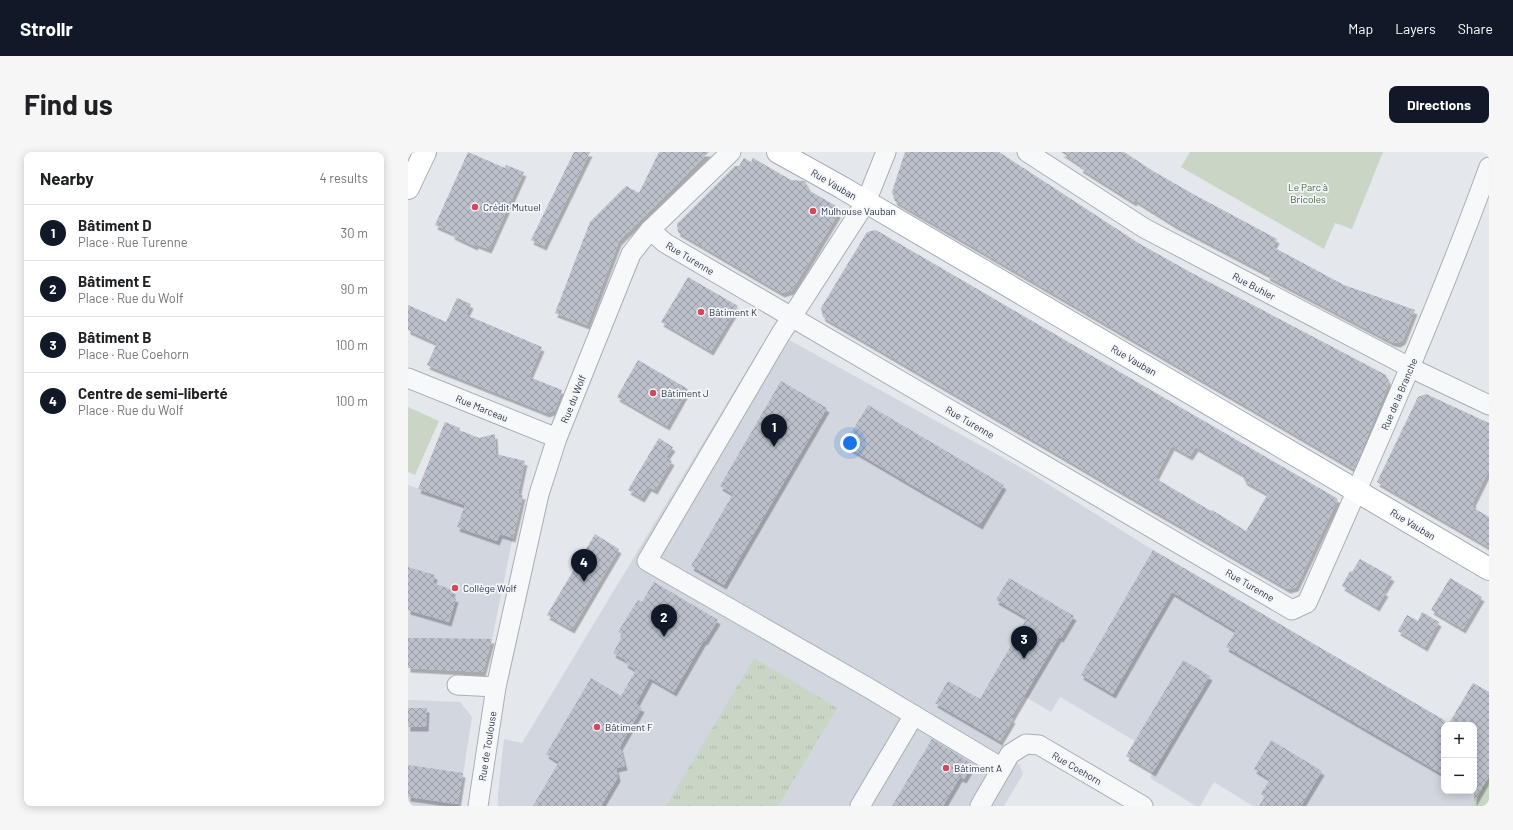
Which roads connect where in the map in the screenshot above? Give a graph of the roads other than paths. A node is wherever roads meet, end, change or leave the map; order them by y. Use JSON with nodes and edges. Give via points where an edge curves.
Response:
{"nodes":[{"id":1,"x":425,"y":152,"type":"edge"},
{"id":2,"x":731,"y":152,"type":"edge"},
{"id":3,"x":778,"y":152,"type":"edge"},
{"id":4,"x":886,"y":152,"type":"edge"},
{"id":5,"x":1027,"y":152,"type":"edge"},
{"id":6,"x":1489,"y":167,"type":"edge"},
{"id":7,"x":1485,"y":187,"type":"edge"},
{"id":8,"x":408,"y":188,"type":"edge"},
{"id":9,"x":866,"y":202,"type":"junction"},
{"id":10,"x":650,"y":230,"type":"junction"},
{"id":11,"x":791,"y":318,"type":"junction"},
{"id":12,"x":1411,"y":368,"type":"junction"},
{"id":13,"x":408,"y":378,"type":"edge"},
{"id":14,"x":1489,"y":405,"type":"edge"},
{"id":15,"x":557,"y":438,"type":"junction"},
{"id":16,"x":1357,"y":491,"type":"junction"},
{"id":17,"x":1489,"y":569,"type":"edge"},
{"id":18,"x":1292,"y":610,"type":"joint"},
{"id":19,"x":457,"y":685,"type":"dead end"},
{"id":20,"x":496,"y":687,"type":"junction"},
{"id":21,"x":914,"y":715,"type":"junction"},
{"id":22,"x":1006,"y":761,"type":"junction"},
{"id":23,"x":478,"y":806,"type":"edge"},
{"id":24,"x":860,"y":806,"type":"edge"},
{"id":25,"x":980,"y":806,"type":"edge"},
{"id":26,"x":1143,"y":806,"type":"edge"}],
"edges":[{"from":1,"to":8,"type":"main road"},
{"from":2,"to":10,"type":"street","name":"Rue du Wolf"},
{"from":3,"to":9,"type":"main road","name":"Rue Vauban"},
{"from":4,"to":9,"type":"street"},
{"from":5,"to":12,"type":"street","name":"Rue Buhler","via":[[1144,228]]},
{"from":6,"to":7,"type":"street","name":"Rue de la Branche"},
{"from":7,"to":12,"type":"street","name":"Rue de la Branche"},
{"from":9,"to":11,"type":"street"},
{"from":9,"to":16,"type":"main road","name":"Rue Vauban"},
{"from":10,"to":11,"type":"street","name":"Rue Turenne","via":[[665,243]]},
{"from":10,"to":15,"type":"street","name":"Rue du Wolf","via":[[631,254]]},
{"from":11,"to":18,"type":"street","name":"Rue Turenne"},
{"from":11,"to":21,"type":"street","via":[[647,562]]},
{"from":12,"to":14,"type":"street","name":"Rue Buhler"},
{"from":12,"to":16,"type":"street","name":"Rue de la Branche"},
{"from":13,"to":15,"type":"street","name":"Rue Marceau"},
{"from":15,"to":20,"type":"street","name":"Rue du Wolf","via":[[540,494]]},
{"from":16,"to":17,"type":"main road","name":"Rue Vauban"},
{"from":16,"to":18,"type":"street","name":"Rue de la Branche","via":[[1307,603]]},
{"from":19,"to":20,"type":"street"},
{"from":20,"to":23,"type":"street","name":"Rue de Toulouse"},
{"from":21,"to":22,"type":"street"},
{"from":21,"to":24,"type":"street"},
{"from":22,"to":25,"type":"street"},
{"from":22,"to":26,"type":"street","name":"Rue Coehorn","via":[[1026,744],[1039,745]]}]}
